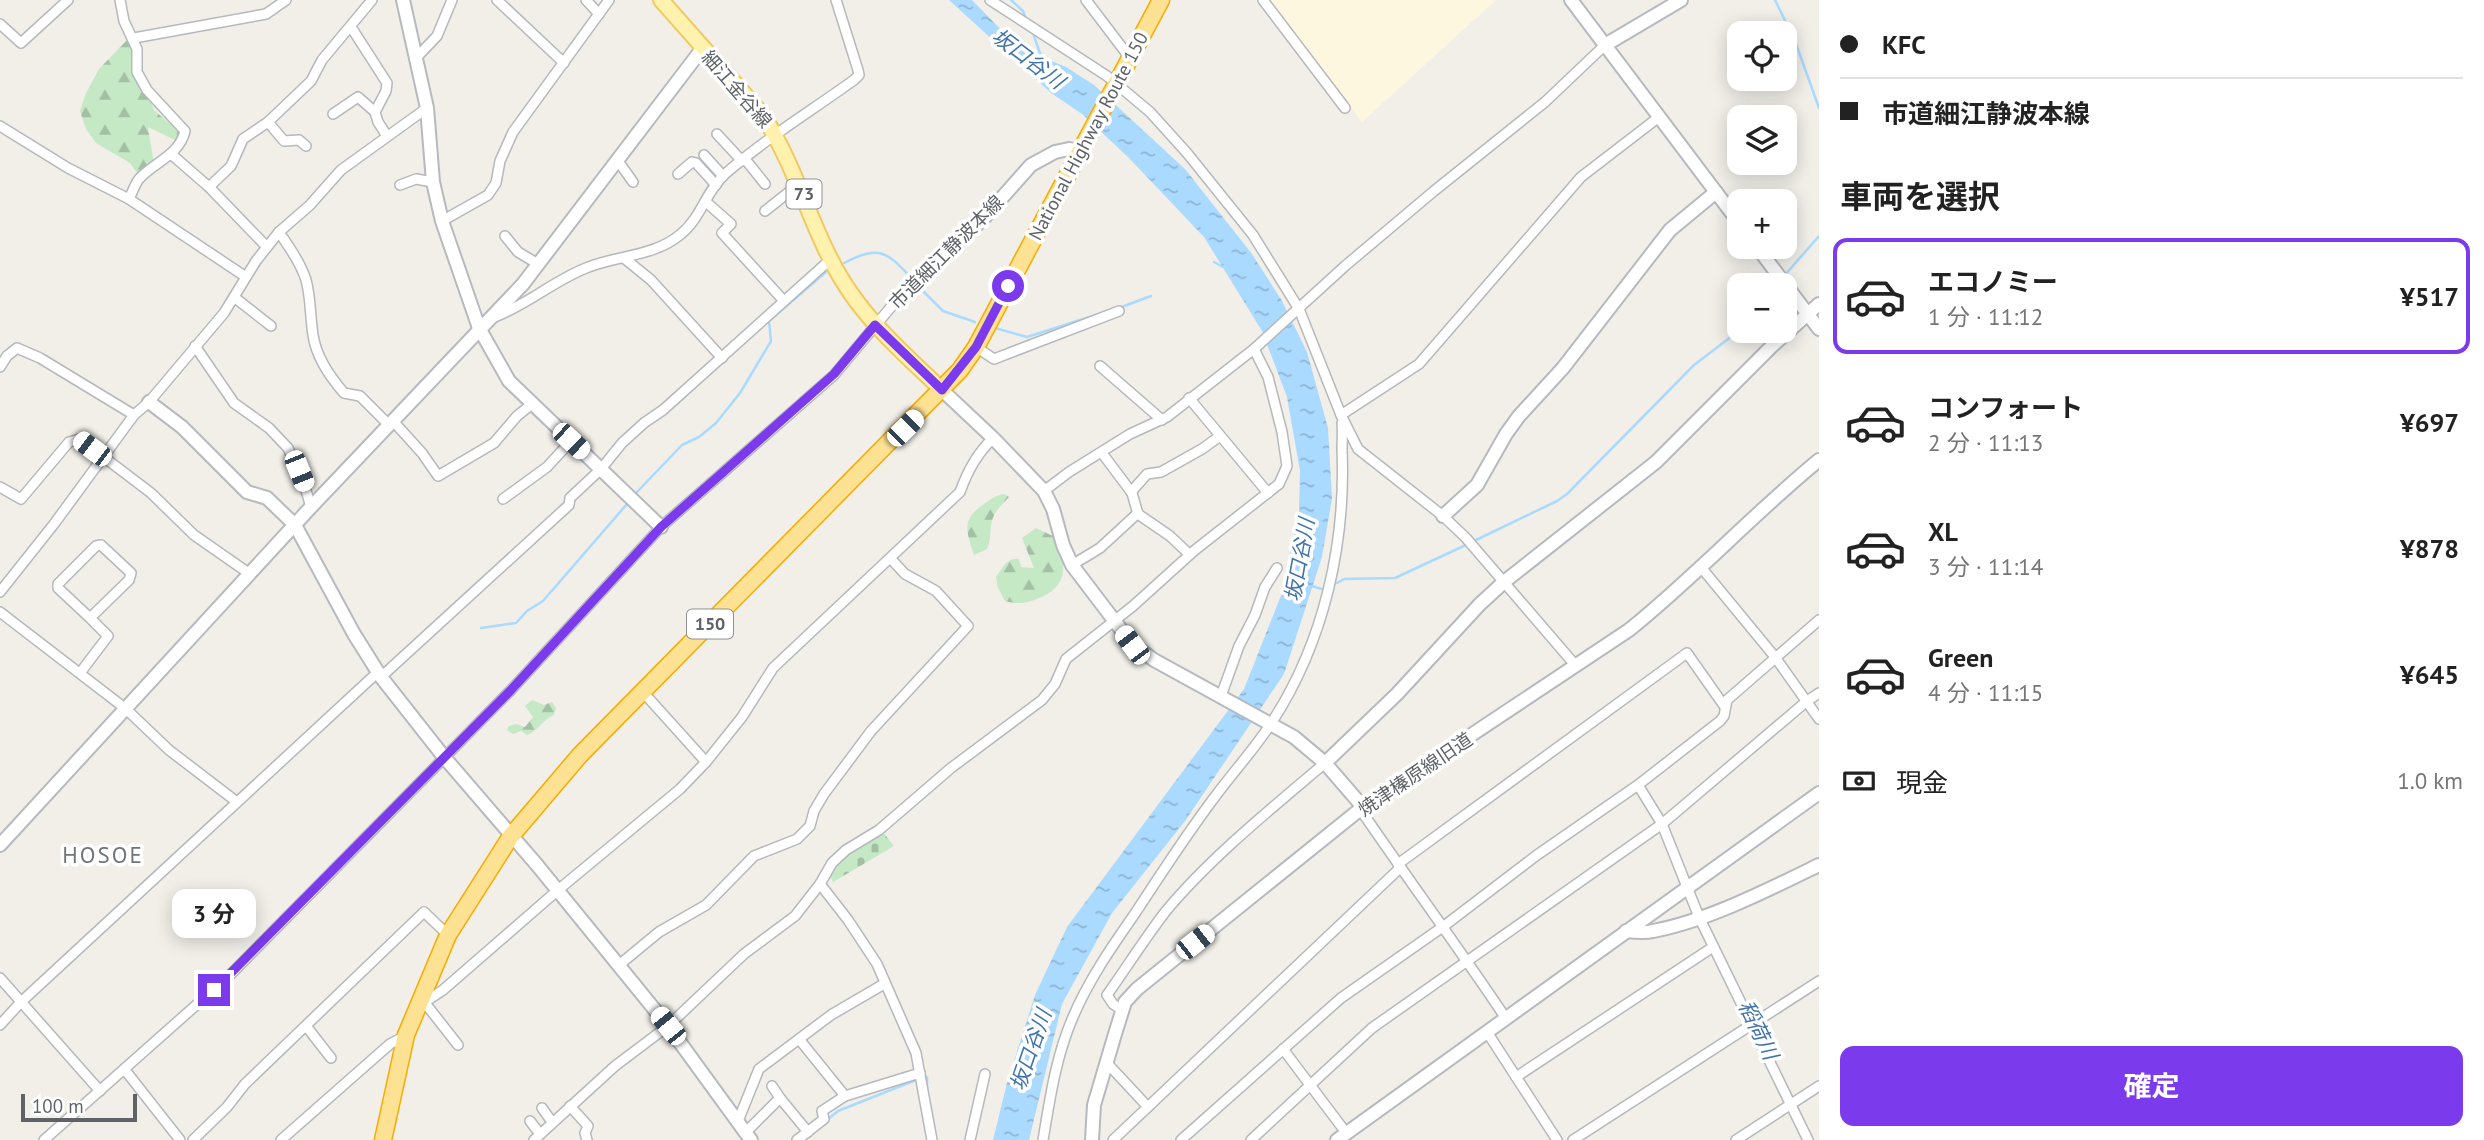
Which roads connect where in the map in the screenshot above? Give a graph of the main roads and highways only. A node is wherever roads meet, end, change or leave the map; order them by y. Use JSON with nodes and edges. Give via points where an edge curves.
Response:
{"nodes":[{"id":1,"x":661,"y":0,"type":"edge"},
{"id":2,"x":1161,"y":0,"type":"edge"},
{"id":3,"x":942,"y":390,"type":"junction"},
{"id":4,"x":383,"y":1140,"type":"edge"}],
"edges":[{"from":1,"to":3,"type":"main road","name":"細江金谷線","number":"73","via":[[776,135],[850,292],[875,325]]},
{"from":2,"to":3,"type":"highway","name":"National Highway Route 150","number":"150","via":[[976,347]]},
{"from":3,"to":4,"type":"highway","name":"National Highway Route 150","number":"150","via":[[580,755],[512,836],[448,935],[406,1035]]}]}
